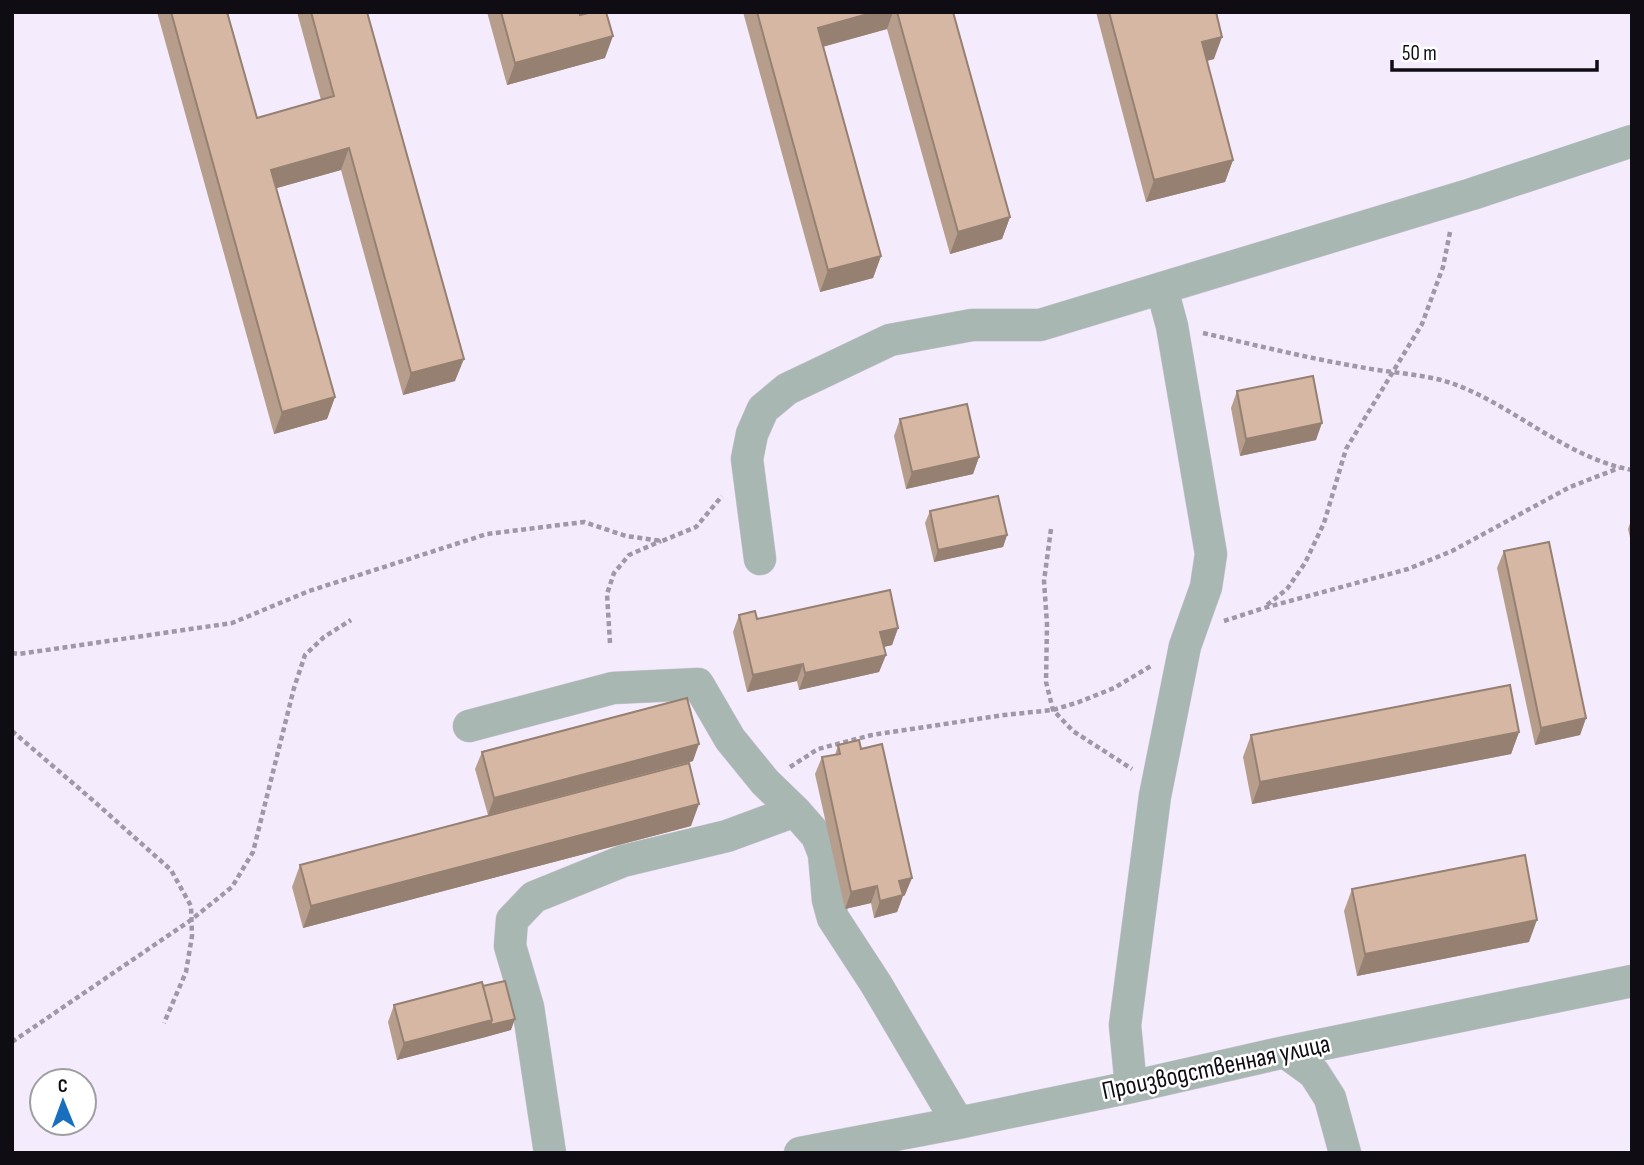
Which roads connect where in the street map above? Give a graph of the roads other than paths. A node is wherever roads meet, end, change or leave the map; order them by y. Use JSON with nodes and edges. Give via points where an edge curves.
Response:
{"nodes":[{"id":1,"x":1632,"y":141,"type":"edge"},
{"id":2,"x":1162,"y":289,"type":"junction"},
{"id":3,"x":760,"y":559,"type":"dead end"},
{"id":4,"x":469,"y":726,"type":"dead end"},
{"id":5,"x":795,"y":811,"type":"junction"},
{"id":6,"x":1632,"y":981,"type":"edge"},
{"id":7,"x":1285,"y":1052,"type":"junction"},
{"id":8,"x":1130,"y":1087,"type":"junction"},
{"id":9,"x":958,"y":1123,"type":"junction"},
{"id":10,"x":550,"y":1153,"type":"edge"},
{"id":11,"x":800,"y":1153,"type":"edge"},
{"id":12,"x":1345,"y":1153,"type":"edge"}],
"edges":[{"from":1,"to":2,"type":"street"},
{"from":2,"to":3,"type":"street","via":[[1040,325],[972,325],[890,340],[787,389],[763,409],[747,459]]},
{"from":2,"to":8,"type":"street","via":[[1211,554],[1206,587],[1185,646],[1156,796],[1125,1025]]},
{"from":4,"to":5,"type":"street","via":[[612,688],[698,684],[730,739]]},
{"from":5,"to":9,"type":"street","via":[[817,836],[824,855],[833,918]]},
{"from":5,"to":10,"type":"street","via":[[727,836],[623,861],[534,898],[512,920],[510,946],[528,1007]]},
{"from":6,"to":7,"type":"street","name":"Производственная улица"},
{"from":7,"to":8,"type":"street","name":"Производственная улица"},
{"from":7,"to":12,"type":"street","via":[[1314,1073],[1329,1098]]},
{"from":8,"to":9,"type":"street","name":"Производственная улица"},
{"from":9,"to":11,"type":"street","name":"Производственная улица"}]}
